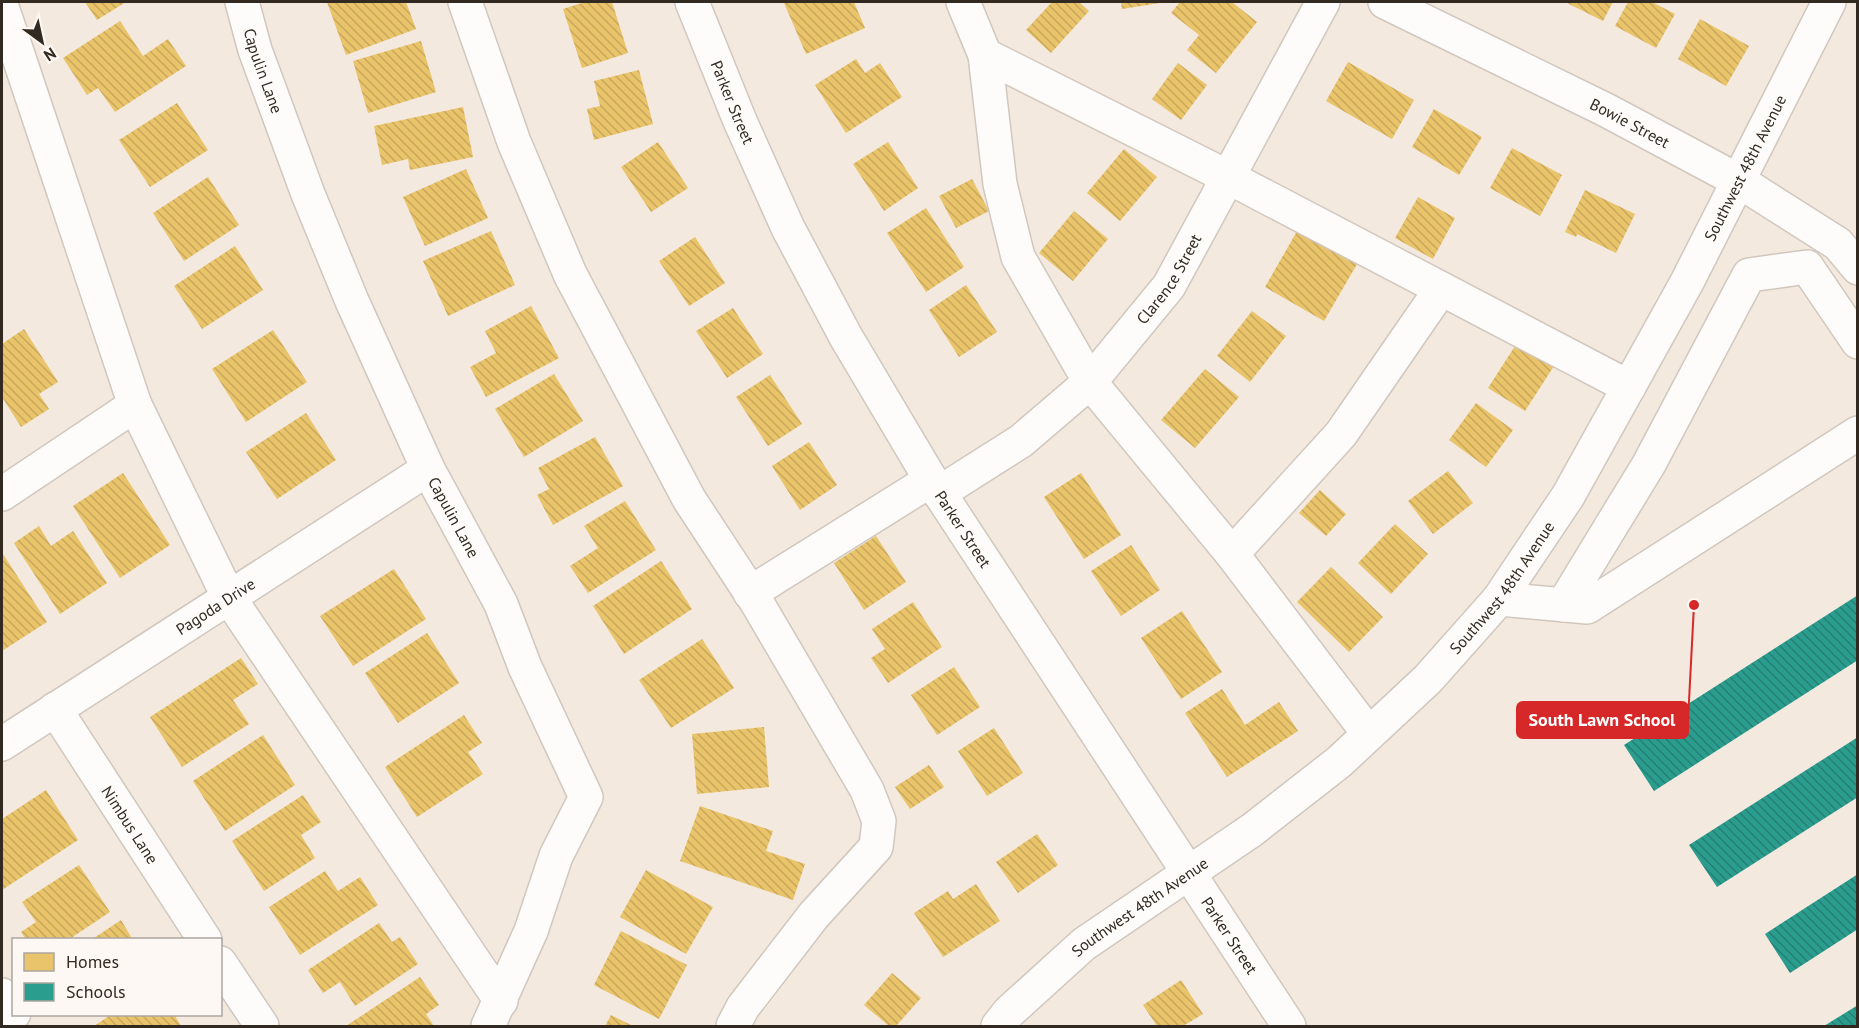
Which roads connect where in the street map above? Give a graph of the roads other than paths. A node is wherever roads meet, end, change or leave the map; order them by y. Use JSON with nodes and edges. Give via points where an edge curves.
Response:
{"nodes":[{"id":1,"x":242,"y":2,"type":"edge"},
{"id":2,"x":465,"y":2,"type":"edge"},
{"id":3,"x":692,"y":2,"type":"edge"},
{"id":4,"x":963,"y":2,"type":"edge"},
{"id":5,"x":1323,"y":2,"type":"edge"},
{"id":6,"x":1386,"y":2,"type":"edge"},
{"id":7,"x":1829,"y":2,"type":"edge"},
{"id":8,"x":2,"y":7,"type":"edge"},
{"id":9,"x":985,"y":55,"type":"junction"},
{"id":10,"x":1228,"y":177,"type":"junction"},
{"id":11,"x":1739,"y":182,"type":"junction"},
{"id":12,"x":1857,"y":268,"type":"edge"},
{"id":13,"x":1441,"y":289,"type":"junction"},
{"id":14,"x":1857,"y":342,"type":"edge"},
{"id":15,"x":1090,"y":382,"type":"junction"},
{"id":16,"x":1629,"y":387,"type":"junction"},
{"id":17,"x":135,"y":405,"type":"junction"},
{"id":18,"x":1857,"y":433,"type":"edge"},
{"id":19,"x":428,"y":469,"type":"junction"},
{"id":20,"x":935,"y":487,"type":"junction"},
{"id":21,"x":2,"y":494,"type":"edge"},
{"id":22,"x":1232,"y":554,"type":"junction"},
{"id":23,"x":750,"y":594,"type":"junction"},
{"id":24,"x":228,"y":596,"type":"junction"},
{"id":25,"x":1499,"y":599,"type":"junction"},
{"id":26,"x":1563,"y":605,"type":"junction"},
{"id":27,"x":55,"y":709,"type":"junction"},
{"id":28,"x":1370,"y":734,"type":"junction"},
{"id":29,"x":2,"y":744,"type":"edge"},
{"id":30,"x":1189,"y":873,"type":"junction"},
{"id":31,"x":204,"y":938,"type":"edge"},
{"id":32,"x":222,"y":966,"type":"edge"},
{"id":33,"x":2,"y":995,"type":"edge"},
{"id":34,"x":12,"y":1011,"type":"edge"},
{"id":35,"x":494,"y":1014,"type":"edge"},
{"id":36,"x":262,"y":1026,"type":"edge"},
{"id":37,"x":733,"y":1026,"type":"edge"},
{"id":38,"x":998,"y":1026,"type":"edge"},
{"id":39,"x":1289,"y":1026,"type":"edge"}],
"edges":[{"from":1,"to":19,"type":"street","name":"Capulin Lane","via":[[255,50],[308,194]]},
{"from":2,"to":23,"type":"street","via":[[514,142],[570,274],[689,499]]},
{"from":3,"to":20,"type":"street","name":"Parker Street","via":[[788,228],[846,338]]},
{"from":4,"to":9,"type":"street"},
{"from":5,"to":10,"type":"street","name":"Clarence Street"},
{"from":6,"to":11,"type":"street","name":"Bowie Street"},
{"from":7,"to":11,"type":"street","name":"Southwest 48th Avenue"},
{"from":8,"to":17,"type":"street"},
{"from":9,"to":10,"type":"street"},
{"from":9,"to":15,"type":"street","via":[[1000,184],[1018,257]]},
{"from":10,"to":13,"type":"street"},
{"from":10,"to":15,"type":"street","name":"Clarence Street","via":[[1169,286]]},
{"from":11,"to":12,"type":"street","name":"Bowie Street","via":[[1838,244]]},
{"from":11,"to":16,"type":"street","name":"Southwest 48th Avenue"},
{"from":13,"to":16,"type":"street"},
{"from":13,"to":22,"type":"street","via":[[1341,434]]},
{"from":14,"to":26,"type":"street","via":[[1807,267],[1749,275],[1649,464]]},
{"from":15,"to":20,"type":"street","name":"Clarence Street","via":[[1021,441]]},
{"from":15,"to":22,"type":"street"},
{"from":16,"to":25,"type":"street","name":"Southwest 48th Avenue","via":[[1568,496]]},
{"from":17,"to":21,"type":"street"},
{"from":17,"to":24,"type":"street"},
{"from":18,"to":26,"type":"street","via":[[1587,607]]},
{"from":19,"to":24,"type":"street","name":"Pagoda Drive"},
{"from":19,"to":35,"type":"street","name":"Capulin Lane","via":[[501,604],[525,667],[586,797],[555,856],[531,931]]},
{"from":20,"to":23,"type":"street","name":"Clarence Street"},
{"from":20,"to":30,"type":"street","name":"Parker Street"},
{"from":22,"to":28,"type":"street"},
{"from":23,"to":37,"type":"street","via":[[867,790],[879,821],[876,847],[814,915],[743,1007]]},
{"from":24,"to":27,"type":"street","name":"Pagoda Drive"},
{"from":24,"to":35,"type":"street"},
{"from":25,"to":26,"type":"street"},
{"from":25,"to":28,"type":"street","name":"Southwest 48th Avenue","via":[[1428,679]]},
{"from":27,"to":29,"type":"street","name":"Pagoda Drive"},
{"from":27,"to":31,"type":"street","name":"Nimbus Lane"},
{"from":28,"to":30,"type":"street","name":"Southwest 48th Avenue","via":[[1252,830]]},
{"from":30,"to":38,"type":"street","name":"Southwest 48th Avenue","via":[[1084,944]]},
{"from":30,"to":39,"type":"street","name":"Parker Street"},
{"from":32,"to":36,"type":"street"},
{"from":33,"to":34,"type":"street"}]}
